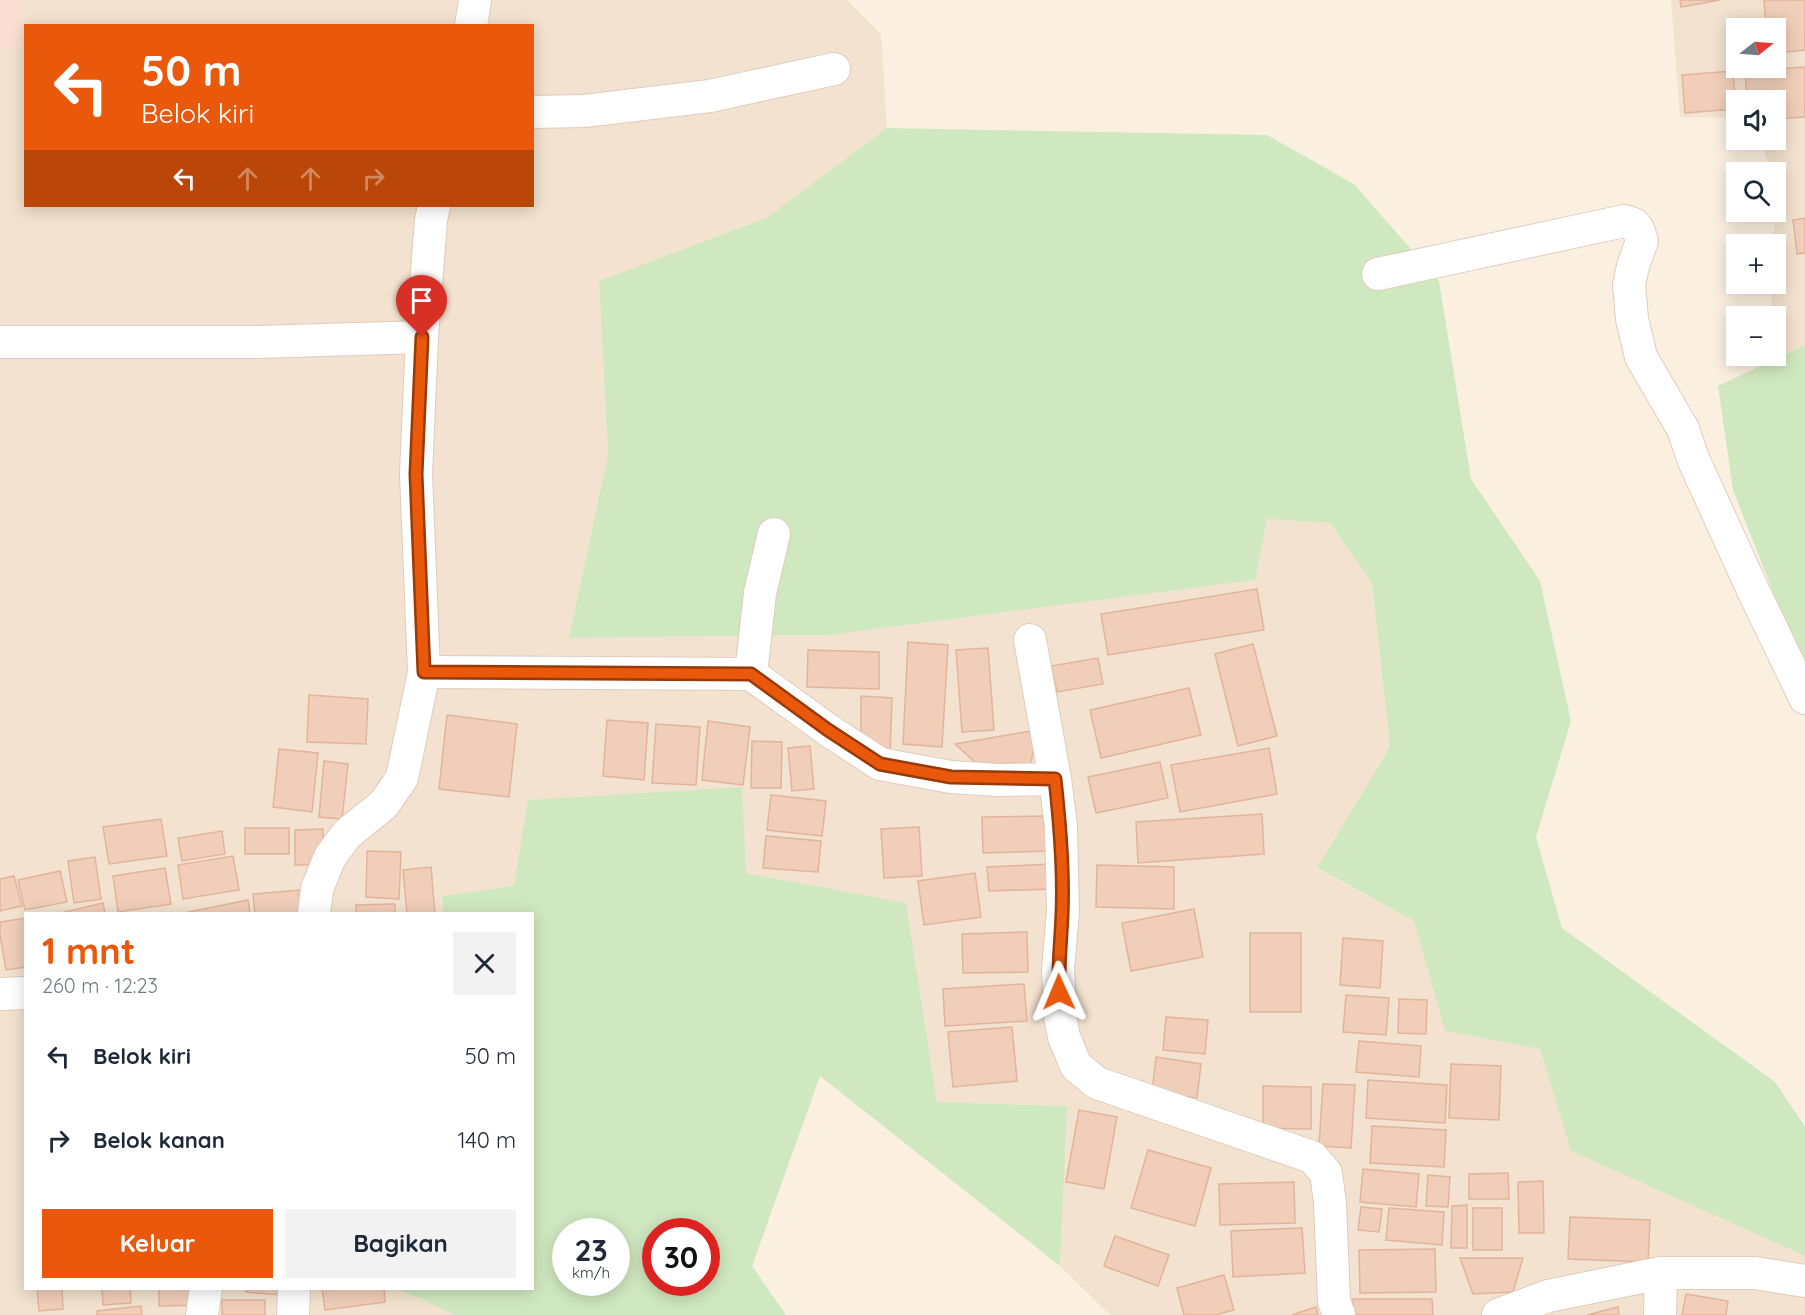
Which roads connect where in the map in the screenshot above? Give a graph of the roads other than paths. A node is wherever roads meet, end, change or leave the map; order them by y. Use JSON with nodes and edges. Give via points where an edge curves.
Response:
{"nodes":[{"id":1,"x":475,"y":0,"type":"edge"},
{"id":2,"x":471,"y":24,"type":"edge"},
{"id":3,"x":834,"y":69,"type":"dead end"},
{"id":4,"x":534,"y":112,"type":"edge"},
{"id":5,"x":434,"y":207,"type":"edge"},
{"id":6,"x":1378,"y":274,"type":"dead end"},
{"id":7,"x":422,"y":337,"type":"junction"},
{"id":8,"x":0,"y":342,"type":"edge"},
{"id":9,"x":774,"y":534,"type":"dead end"},
{"id":10,"x":1030,"y":640,"type":"dead end"},
{"id":11,"x":424,"y":672,"type":"junction"},
{"id":12,"x":751,"y":674,"type":"junction"},
{"id":13,"x":1805,"y":698,"type":"edge"},
{"id":14,"x":1055,"y":779,"type":"junction"},
{"id":15,"x":314,"y":912,"type":"edge"},
{"id":16,"x":24,"y":993,"type":"edge"},
{"id":17,"x":0,"y":994,"type":"edge"},
{"id":18,"x":1661,"y":1273,"type":"junction"},
{"id":19,"x":1805,"y":1281,"type":"edge"},
{"id":20,"x":206,"y":1290,"type":"edge"},
{"id":21,"x":294,"y":1290,"type":"edge"},
{"id":22,"x":202,"y":1315,"type":"edge"},
{"id":23,"x":293,"y":1315,"type":"edge"},
{"id":24,"x":1339,"y":1315,"type":"edge"},
{"id":25,"x":1498,"y":1315,"type":"edge"},
{"id":26,"x":1660,"y":1315,"type":"edge"}],
"edges":[{"from":1,"to":2,"type":"street"},
{"from":3,"to":4,"type":"street","via":[[710,96],[584,111]]},
{"from":5,"to":7,"type":"street"},
{"from":6,"to":13,"type":"street","via":[[1624,221],[1634,224],[1642,241],[1629,285],[1641,357],[1683,429],[1694,461]]},
{"from":7,"to":8,"type":"street","via":[[257,342]]},
{"from":7,"to":11,"type":"street","via":[[416,474]]},
{"from":9,"to":12,"type":"street","via":[[760,593]]},
{"from":10,"to":14,"type":"street"},
{"from":11,"to":12,"type":"street"},
{"from":11,"to":15,"type":"street","via":[[402,778],[384,804],[347,834],[330,856],[317,889]]},
{"from":12,"to":14,"type":"street","via":[[880,764],[951,777]]},
{"from":14,"to":24,"type":"street","via":[[1062,880],[1060,1016],[1076,1066],[1097,1083],[1312,1157],[1326,1173],[1334,1301]]},
{"from":16,"to":17,"type":"street"},
{"from":18,"to":19,"type":"street","via":[[1755,1273]]},
{"from":18,"to":25,"type":"street","via":[[1548,1296]]},
{"from":18,"to":26,"type":"street"},
{"from":20,"to":22,"type":"street"},
{"from":21,"to":23,"type":"street"}]}
